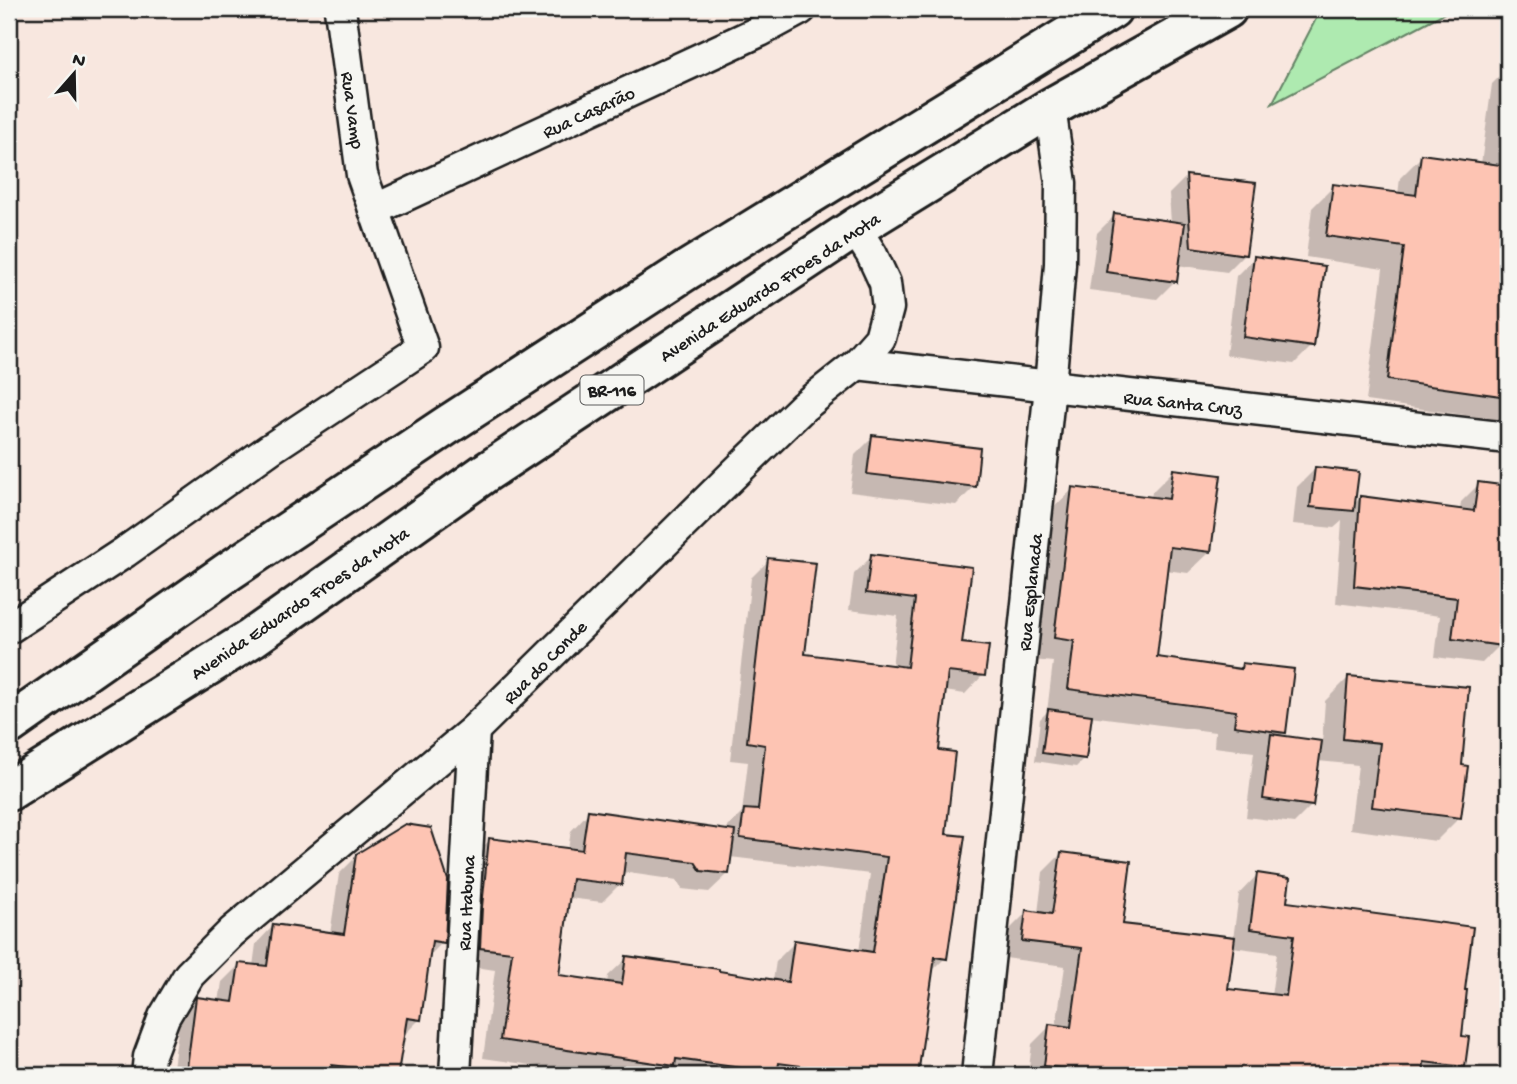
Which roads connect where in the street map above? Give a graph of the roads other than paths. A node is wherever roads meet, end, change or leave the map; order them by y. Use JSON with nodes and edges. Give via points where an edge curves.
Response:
{"nodes":[{"id":1,"x":340,"y":9,"type":"edge"},
{"id":2,"x":801,"y":9,"type":"edge"},
{"id":3,"x":1112,"y":9,"type":"edge"},
{"id":4,"x":1227,"y":9,"type":"edge"},
{"id":5,"x":1050,"y":108,"type":"junction"},
{"id":6,"x":374,"y":210,"type":"junction"},
{"id":7,"x":855,"y":228,"type":"junction"},
{"id":8,"x":857,"y":365,"type":"junction"},
{"id":9,"x":1050,"y":387,"type":"junction"},
{"id":10,"x":1508,"y":438,"type":"edge"},
{"id":11,"x":9,"y":628,"type":"edge"},
{"id":12,"x":9,"y":725,"type":"edge"},
{"id":13,"x":474,"y":730,"type":"junction"},
{"id":14,"x":9,"y":791,"type":"edge"},
{"id":15,"x":147,"y":1075,"type":"edge"},
{"id":16,"x":455,"y":1075,"type":"edge"},
{"id":17,"x":977,"y":1075,"type":"edge"}],
"edges":[{"from":1,"to":6,"type":"street","name":"Rua Vamp","via":[[362,175]]},
{"from":2,"to":6,"type":"street","name":"Rua Casarão"},
{"from":3,"to":12,"type":"highway","via":[[687,270],[229,571]]},
{"from":4,"to":5,"type":"highway","name":"Avenida Eduardo Froes da Mota","number":"BR-116"},
{"from":5,"to":7,"type":"highway","name":"Avenida Eduardo Froes da Mota","number":"BR-116"},
{"from":5,"to":9,"type":"street","name":"Rua Esplanada","via":[[1061,183]]},
{"from":6,"to":11,"type":"street","name":"Rua Vamp","via":[[423,348]]},
{"from":7,"to":8,"type":"street","name":"Rua do Conde","via":[[886,283],[888,308],[880,338]]},
{"from":7,"to":14,"type":"highway","name":"Avenida Eduardo Froes da Mota","number":"BR-116","via":[[485,473],[252,638]]},
{"from":8,"to":9,"type":"street","name":"Rua Santa Cruz"},
{"from":8,"to":13,"type":"street","name":"Rua do Conde","via":[[803,407]]},
{"from":9,"to":10,"type":"street","name":"Rua Santa Cruz"},
{"from":9,"to":17,"type":"street","name":"Rua Esplanada"},
{"from":13,"to":15,"type":"street","name":"Rua do Conde","via":[[232,932],[189,975],[164,1017]]},
{"from":13,"to":16,"type":"street","name":"Rua Itabuna"}]}
